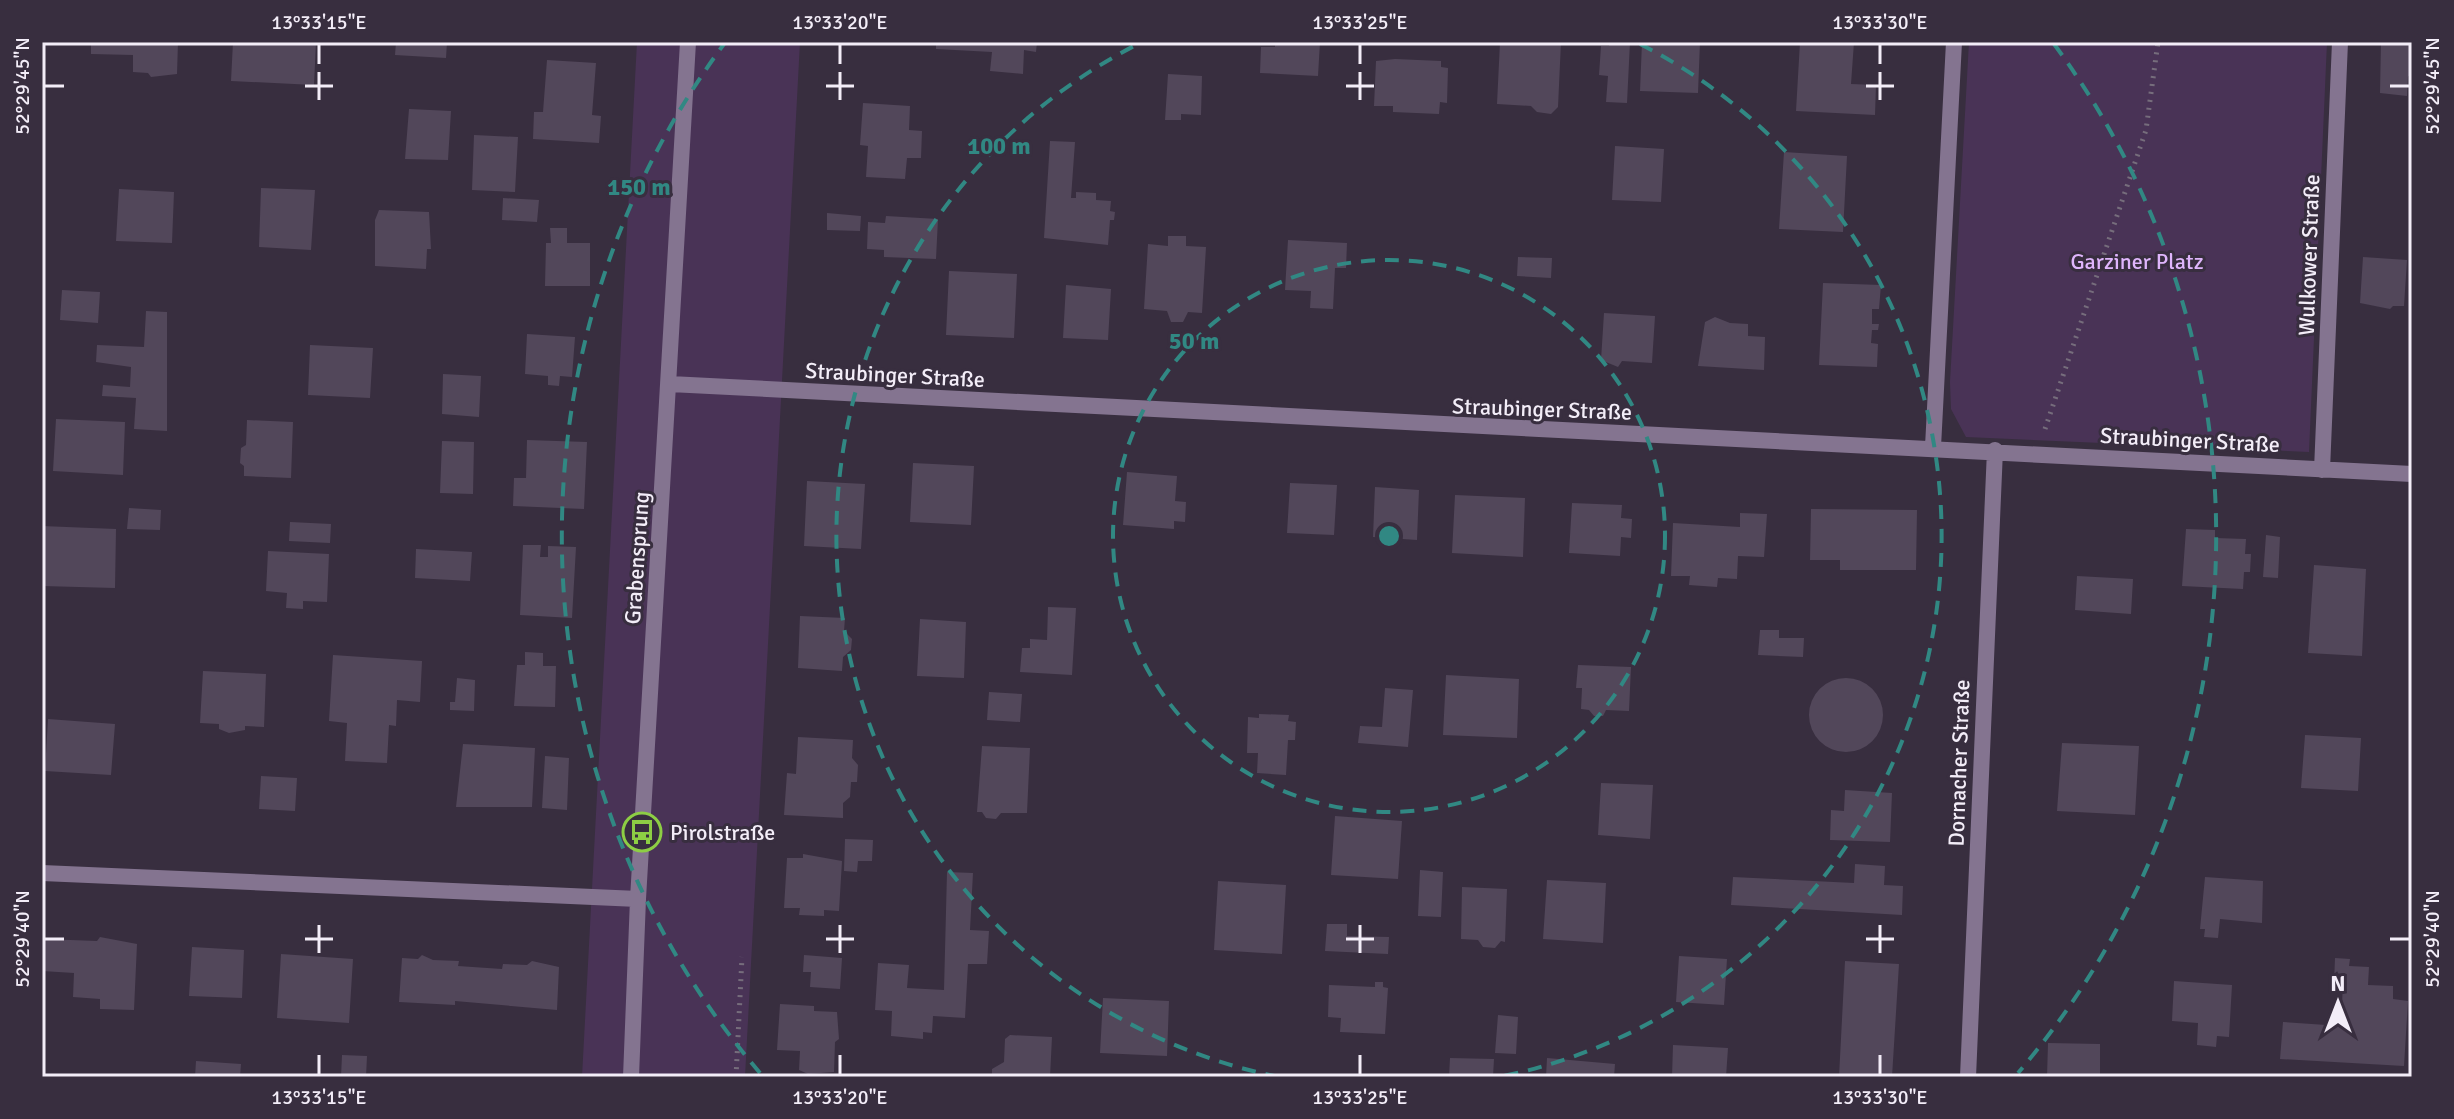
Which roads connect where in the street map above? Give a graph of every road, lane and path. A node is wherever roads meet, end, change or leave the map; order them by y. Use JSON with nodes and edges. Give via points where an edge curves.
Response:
{"nodes":[{"id":1,"x":688,"y":42,"type":"edge"},
{"id":2,"x":1954,"y":42,"type":"edge"},
{"id":3,"x":2158,"y":42,"type":"edge"},
{"id":4,"x":2340,"y":42,"type":"edge"},
{"id":5,"x":670,"y":384,"type":"junction"},
{"id":6,"x":1933,"y":447,"type":"junction"},
{"id":7,"x":1995,"y":450,"type":"junction"},
{"id":8,"x":2037,"y":452,"type":"junction"},
{"id":9,"x":2322,"y":470,"type":"junction"},
{"id":10,"x":2412,"y":474,"type":"edge"},
{"id":11,"x":42,"y":873,"type":"edge"},
{"id":12,"x":638,"y":899,"type":"junction"},
{"id":13,"x":742,"y":957,"type":"dead end"},
{"id":14,"x":631,"y":1077,"type":"edge"},
{"id":15,"x":736,"y":1077,"type":"edge"},
{"id":16,"x":1968,"y":1077,"type":"edge"}],
"edges":[{"from":1,"to":5,"type":"street","name":"Grabensprung"},
{"from":2,"to":6,"type":"street"},
{"from":3,"to":8,"type":"path","via":[[2146,130]]},
{"from":4,"to":9,"type":"street","name":"Wulkower Straße"},
{"from":5,"to":6,"type":"street","name":"Straubinger Straße","via":[[1482,429]]},
{"from":5,"to":12,"type":"street","name":"Grabensprung"},
{"from":6,"to":7,"type":"street","name":"Straubinger Straße"},
{"from":7,"to":8,"type":"street","name":"Straubinger Straße"},
{"from":7,"to":16,"type":"street","name":"Dornacher Straße"},
{"from":8,"to":9,"type":"street","name":"Straubinger Straße"},
{"from":9,"to":10,"type":"street","name":"Straubinger Straße"},
{"from":11,"to":12,"type":"street"},
{"from":12,"to":14,"type":"street","name":"Grabensprung"},
{"from":13,"to":15,"type":"path"}]}
